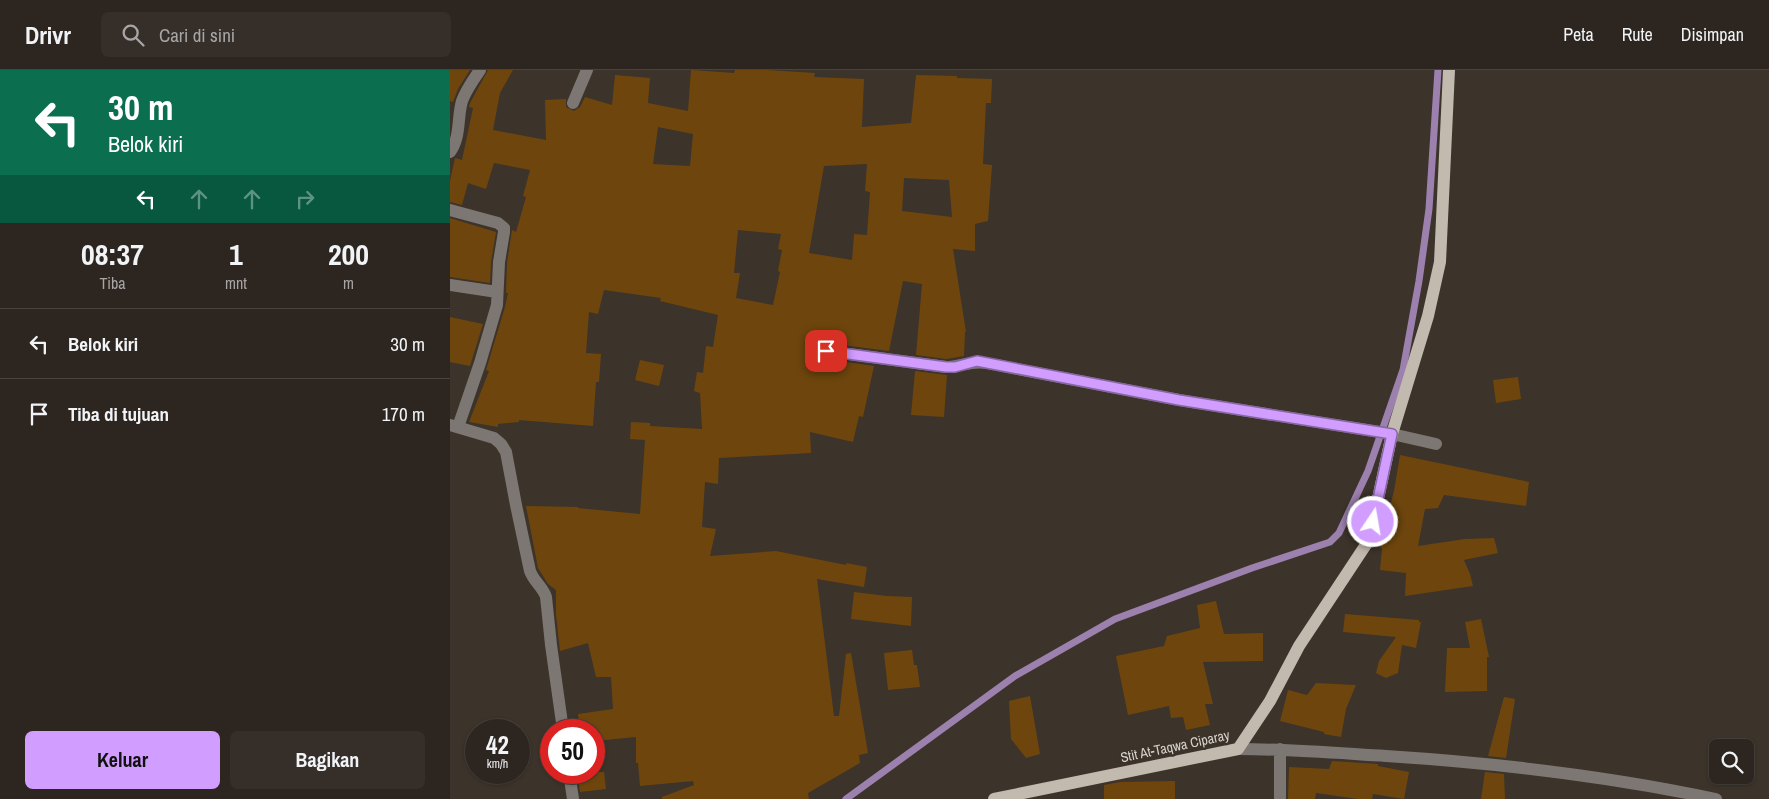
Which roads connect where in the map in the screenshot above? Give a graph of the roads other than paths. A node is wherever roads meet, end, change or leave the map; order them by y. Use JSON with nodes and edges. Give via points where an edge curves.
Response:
{"nodes":[{"id":1,"x":480,"y":70,"type":"edge"},
{"id":2,"x":587,"y":70,"type":"edge"},
{"id":3,"x":1449,"y":70,"type":"edge"},
{"id":4,"x":573,"y":103,"type":"dead end"},
{"id":5,"x":450,"y":152,"type":"edge"},
{"id":6,"x":450,"y":210,"type":"edge"},
{"id":7,"x":450,"y":285,"type":"edge"},
{"id":8,"x":498,"y":292,"type":"junction"},
{"id":9,"x":826,"y":351,"type":"dead end"},
{"id":10,"x":454,"y":426,"type":"edge"},
{"id":11,"x":1392,"y":434,"type":"junction"},
{"id":12,"x":1436,"y":444,"type":"dead end"},
{"id":13,"x":561,"y":719,"type":"edge"},
{"id":14,"x":1238,"y":749,"type":"junction"},
{"id":15,"x":1280,"y":749,"type":"junction"},
{"id":16,"x":571,"y":784,"type":"edge"},
{"id":17,"x":573,"y":799,"type":"edge"},
{"id":18,"x":994,"y":799,"type":"edge"},
{"id":19,"x":1280,"y":799,"type":"edge"},
{"id":20,"x":1716,"y":799,"type":"edge"}],
"edges":[{"from":1,"to":5,"type":"street","via":[[465,94],[456,142]]},
{"from":2,"to":4,"type":"street"},
{"from":3,"to":11,"type":"main road","via":[[1440,262],[1428,316]]},
{"from":6,"to":8,"type":"street","via":[[498,223],[504,228]]},
{"from":7,"to":8,"type":"street"},
{"from":8,"to":10,"type":"street","via":[[480,363]]},
{"from":9,"to":11,"type":"street","via":[[946,367],[977,361],[1179,400]]},
{"from":10,"to":13,"type":"street","via":[[494,438],[506,452],[530,571],[545,592]]},
{"from":11,"to":12,"type":"street"},
{"from":11,"to":14,"type":"main road","name":"Stit At-Taqwa Ciparay","via":[[1369,540],[1299,646],[1270,701]]},
{"from":14,"to":15,"type":"street"},
{"from":14,"to":18,"type":"main road","name":"Stit At-Taqwa Ciparay"},
{"from":15,"to":19,"type":"street"},
{"from":15,"to":20,"type":"street","via":[[1461,761],[1651,785]]},
{"from":16,"to":17,"type":"street"}]}
